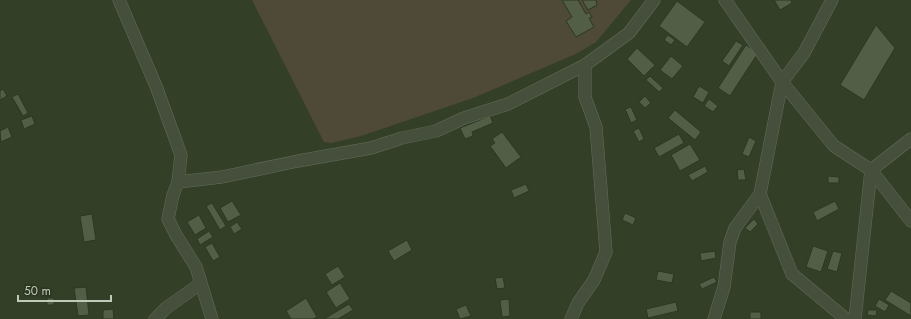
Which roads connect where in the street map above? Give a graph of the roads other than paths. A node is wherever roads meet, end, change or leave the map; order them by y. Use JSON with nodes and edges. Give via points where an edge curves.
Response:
{"nodes":[{"id":1,"x":119,"y":0,"type":"edge"},
{"id":2,"x":654,"y":0,"type":"edge"},
{"id":3,"x":725,"y":0,"type":"edge"},
{"id":4,"x":832,"y":0,"type":"edge"},
{"id":5,"x":585,"y":65,"type":"junction"},
{"id":6,"x":782,"y":82,"type":"junction"},
{"id":7,"x":911,"y":139,"type":"edge"},
{"id":8,"x":871,"y":170,"type":"junction"},
{"id":9,"x":178,"y":182,"type":"junction"},
{"id":10,"x":760,"y":194,"type":"junction"},
{"id":11,"x":911,"y":221,"type":"edge"},
{"id":12,"x":200,"y":284,"type":"junction"},
{"id":13,"x":155,"y":319,"type":"edge"},
{"id":14,"x":212,"y":319,"type":"edge"},
{"id":15,"x":571,"y":319,"type":"edge"},
{"id":16,"x":714,"y":319,"type":"edge"},
{"id":17,"x":846,"y":319,"type":"edge"},
{"id":18,"x":855,"y":319,"type":"edge"}],
"edges":[{"from":1,"to":9,"type":"street","via":[[156,86],[181,155]]},
{"from":2,"to":5,"type":"street","via":[[629,33]]},
{"from":3,"to":6,"type":"street"},
{"from":4,"to":6,"type":"street","via":[[804,53]]},
{"from":5,"to":9,"type":"street","via":[[508,104],[464,118],[436,131],[370,148],[222,177]]},
{"from":5,"to":15,"type":"street","via":[[585,97],[596,127],[606,252],[594,280],[578,303]]},
{"from":6,"to":8,"type":"street","via":[[834,146]]},
{"from":6,"to":10,"type":"street"},
{"from":7,"to":8,"type":"street"},
{"from":8,"to":11,"type":"street"},
{"from":8,"to":18,"type":"street"},
{"from":9,"to":12,"type":"street","via":[[168,220],[196,267]]},
{"from":10,"to":16,"type":"street","via":[[735,228],[730,242],[724,287]]},
{"from":10,"to":17,"type":"street","via":[[792,274]]},
{"from":12,"to":13,"type":"street"},
{"from":12,"to":14,"type":"street"}]}
